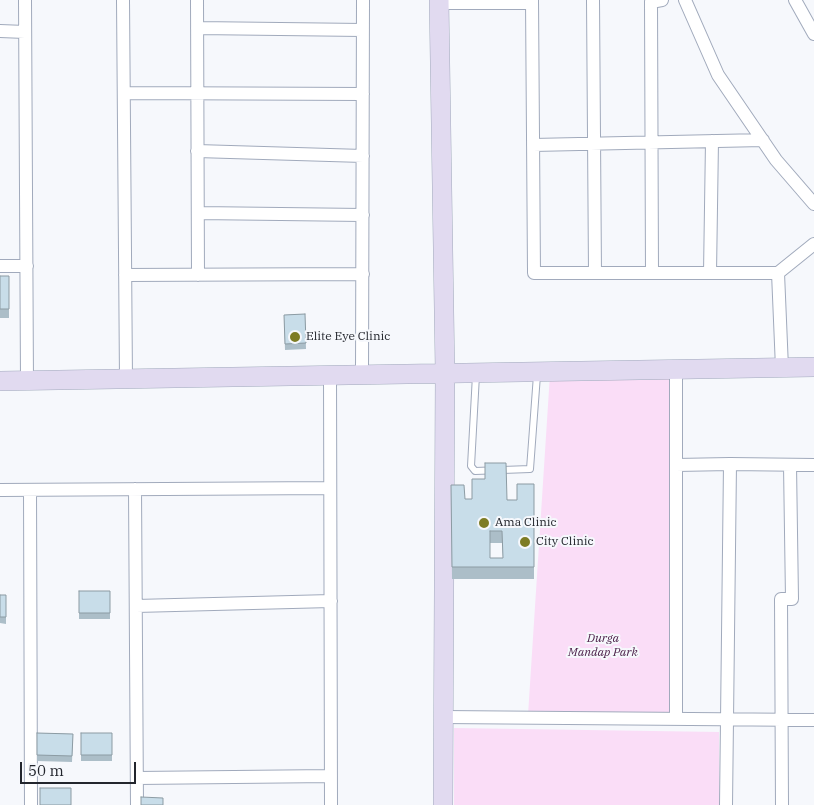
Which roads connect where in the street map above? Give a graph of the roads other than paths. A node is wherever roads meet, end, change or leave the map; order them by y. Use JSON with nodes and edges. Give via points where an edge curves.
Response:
{"nodes":[{"id":1,"x":25,"y":0,"type":"edge"},
{"id":2,"x":123,"y":0,"type":"edge"},
{"id":3,"x":197,"y":0,"type":"edge"},
{"id":4,"x":363,"y":0,"type":"edge"},
{"id":5,"x":593,"y":0,"type":"edge"},
{"id":6,"x":662,"y":0,"type":"edge"},
{"id":7,"x":685,"y":0,"type":"edge"},
{"id":8,"x":795,"y":0,"type":"edge"},
{"id":9,"x":439,"y":1,"type":"edge"},
{"id":10,"x":532,"y":2,"type":"edge"},
{"id":11,"x":197,"y":28,"type":"junction"},
{"id":12,"x":363,"y":30,"type":"junction"},
{"id":13,"x":0,"y":32,"type":"edge"},
{"id":14,"x":25,"y":32,"type":"junction"},
{"id":15,"x":814,"y":34,"type":"edge"},
{"id":16,"x":124,"y":93,"type":"junction"},
{"id":17,"x":198,"y":94,"type":"junction"},
{"id":18,"x":363,"y":94,"type":"junction"},
{"id":19,"x":763,"y":140,"type":"junction"},
{"id":20,"x":712,"y":141,"type":"junction"},
{"id":21,"x":651,"y":142,"type":"junction"},
{"id":22,"x":594,"y":144,"type":"junction"},
{"id":23,"x":533,"y":145,"type":"junction"},
{"id":24,"x":198,"y":151,"type":"junction"},
{"id":25,"x":363,"y":156,"type":"junction"},
{"id":26,"x":814,"y":204,"type":"edge"},
{"id":27,"x":198,"y":213,"type":"junction"},
{"id":28,"x":363,"y":215,"type":"junction"},
{"id":29,"x":814,"y":244,"type":"edge"},
{"id":30,"x":0,"y":266,"type":"edge"},
{"id":31,"x":26,"y":266,"type":"junction"},
{"id":32,"x":595,"y":273,"type":"junction"},
{"id":33,"x":652,"y":273,"type":"junction"},
{"id":34,"x":710,"y":273,"type":"junction"},
{"id":35,"x":778,"y":273,"type":"junction"},
{"id":36,"x":363,"y":274,"type":"junction"},
{"id":37,"x":125,"y":275,"type":"junction"},
{"id":38,"x":198,"y":275,"type":"junction"},
{"id":39,"x":814,"y":367,"type":"edge"},
{"id":40,"x":782,"y":368,"type":"junction"},
{"id":41,"x":676,"y":369,"type":"junction"},
{"id":42,"x":537,"y":371,"type":"junction"},
{"id":43,"x":445,"y":372,"type":"junction"},
{"id":44,"x":476,"y":372,"type":"junction"},
{"id":45,"x":330,"y":374,"type":"junction"},
{"id":46,"x":362,"y":374,"type":"junction"},
{"id":47,"x":126,"y":379,"type":"junction"},
{"id":48,"x":0,"y":381,"type":"edge"},
{"id":49,"x":27,"y":381,"type":"junction"},
{"id":50,"x":730,"y":464,"type":"junction"},
{"id":51,"x":676,"y":465,"type":"junction"},
{"id":52,"x":790,"y":465,"type":"junction"},
{"id":53,"x":814,"y":465,"type":"edge"},
{"id":54,"x":330,"y":488,"type":"junction"},
{"id":55,"x":135,"y":489,"type":"junction"},
{"id":56,"x":0,"y":490,"type":"edge"},
{"id":57,"x":30,"y":490,"type":"junction"},
{"id":58,"x":331,"y":601,"type":"junction"},
{"id":59,"x":136,"y":606,"type":"junction"},
{"id":60,"x":444,"y":717,"type":"junction"},
{"id":61,"x":676,"y":719,"type":"junction"},
{"id":62,"x":727,"y":719,"type":"junction"},
{"id":63,"x":782,"y":720,"type":"junction"},
{"id":64,"x":814,"y":720,"type":"edge"},
{"id":65,"x":331,"y":776,"type":"junction"},
{"id":66,"x":137,"y":778,"type":"junction"},
{"id":67,"x":31,"y":805,"type":"edge"},
{"id":68,"x":137,"y":805,"type":"edge"},
{"id":69,"x":331,"y":805,"type":"edge"},
{"id":70,"x":443,"y":805,"type":"edge"},
{"id":71,"x":726,"y":805,"type":"edge"},
{"id":72,"x":782,"y":805,"type":"edge"}],
"edges":[{"from":1,"to":14,"type":"street"},
{"from":2,"to":16,"type":"street"},
{"from":3,"to":11,"type":"street"},
{"from":4,"to":12,"type":"street"},
{"from":5,"to":22,"type":"street"},
{"from":6,"to":21,"type":"street","via":[[651,2]]},
{"from":7,"to":19,"type":"street","via":[[718,75]]},
{"from":8,"to":15,"type":"street"},
{"from":9,"to":10,"type":"street"},
{"from":9,"to":43,"type":"street"},
{"from":10,"to":23,"type":"street"},
{"from":11,"to":12,"type":"street"},
{"from":11,"to":17,"type":"street"},
{"from":12,"to":18,"type":"street"},
{"from":13,"to":14,"type":"street"},
{"from":14,"to":31,"type":"street"},
{"from":16,"to":17,"type":"street"},
{"from":16,"to":37,"type":"street"},
{"from":17,"to":18,"type":"street"},
{"from":17,"to":24,"type":"street"},
{"from":18,"to":25,"type":"street"},
{"from":19,"to":20,"type":"street"},
{"from":19,"to":26,"type":"street"},
{"from":20,"to":21,"type":"street"},
{"from":20,"to":34,"type":"street"},
{"from":21,"to":22,"type":"street"},
{"from":21,"to":33,"type":"street"},
{"from":22,"to":23,"type":"street"},
{"from":22,"to":32,"type":"street"},
{"from":23,"to":32,"type":"street","via":[[534,274]]},
{"from":24,"to":25,"type":"street"},
{"from":24,"to":27,"type":"street"},
{"from":25,"to":28,"type":"street"},
{"from":27,"to":28,"type":"street"},
{"from":27,"to":38,"type":"street"},
{"from":28,"to":36,"type":"street"},
{"from":29,"to":35,"type":"street"},
{"from":30,"to":31,"type":"street"},
{"from":31,"to":49,"type":"street"},
{"from":32,"to":33,"type":"street"},
{"from":33,"to":34,"type":"street"},
{"from":34,"to":35,"type":"street"},
{"from":35,"to":40,"type":"street"},
{"from":36,"to":38,"type":"street"},
{"from":36,"to":46,"type":"street"},
{"from":37,"to":38,"type":"street"},
{"from":37,"to":47,"type":"street"},
{"from":39,"to":40,"type":"street"},
{"from":40,"to":41,"type":"street"},
{"from":41,"to":42,"type":"street"},
{"from":41,"to":51,"type":"street"},
{"from":42,"to":44,"type":"street"},
{"from":42,"to":44,"type":"lane","via":[[532,466],[526,470],[472,469]]},
{"from":43,"to":44,"type":"street"},
{"from":43,"to":46,"type":"street"},
{"from":43,"to":60,"type":"street"},
{"from":45,"to":46,"type":"street"},
{"from":45,"to":47,"type":"street"},
{"from":45,"to":54,"type":"street"},
{"from":47,"to":49,"type":"street"},
{"from":48,"to":49,"type":"street"},
{"from":50,"to":51,"type":"street"},
{"from":50,"to":52,"type":"street"},
{"from":50,"to":62,"type":"street"},
{"from":51,"to":61,"type":"street"},
{"from":52,"to":53,"type":"street"},
{"from":52,"to":63,"type":"street","via":[[792,599],[781,599]]},
{"from":54,"to":55,"type":"street"},
{"from":54,"to":58,"type":"street"},
{"from":55,"to":57,"type":"street"},
{"from":55,"to":59,"type":"street"},
{"from":56,"to":57,"type":"street"},
{"from":57,"to":67,"type":"street"},
{"from":58,"to":59,"type":"street"},
{"from":58,"to":65,"type":"street"},
{"from":59,"to":66,"type":"street"},
{"from":60,"to":61,"type":"street"},
{"from":60,"to":70,"type":"street"},
{"from":61,"to":62,"type":"street"},
{"from":62,"to":63,"type":"street"},
{"from":62,"to":71,"type":"street"},
{"from":63,"to":64,"type":"street"},
{"from":63,"to":72,"type":"street"},
{"from":65,"to":66,"type":"street"},
{"from":65,"to":69,"type":"street"},
{"from":66,"to":68,"type":"street"}]}
